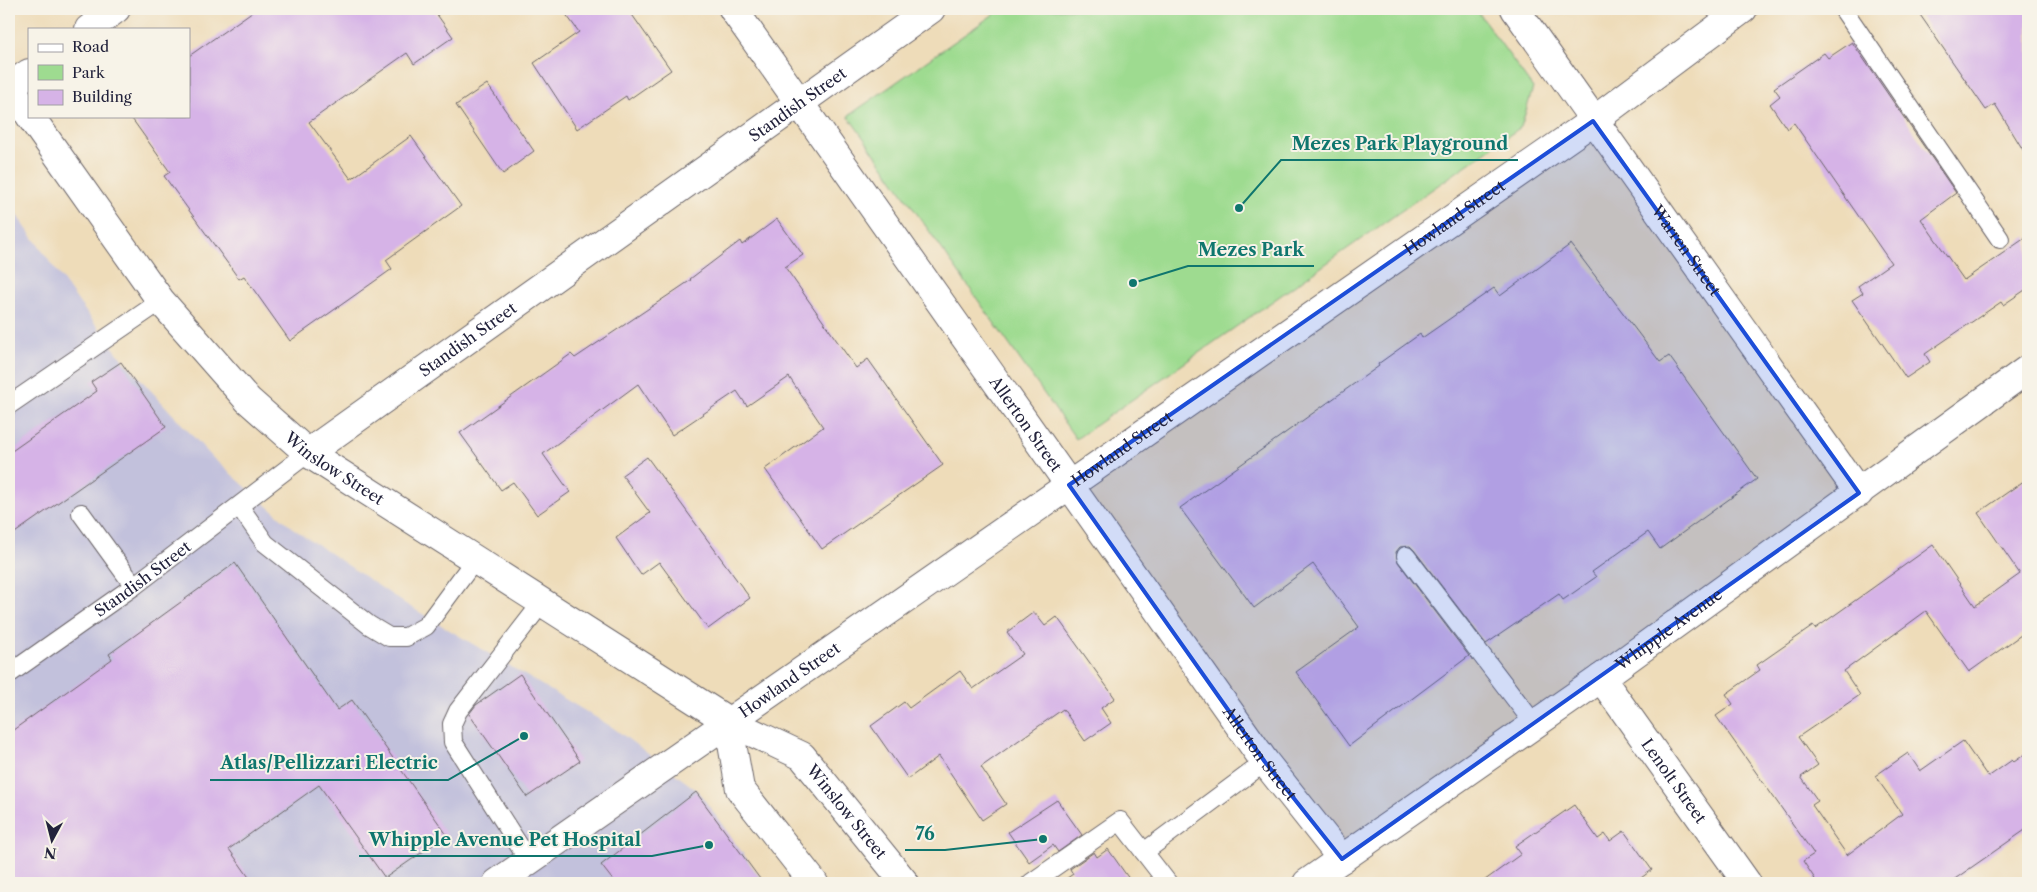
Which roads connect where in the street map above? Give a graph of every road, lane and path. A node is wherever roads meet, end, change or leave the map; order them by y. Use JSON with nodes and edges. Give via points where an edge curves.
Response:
{"nodes":[{"id":1,"x":116,"y":9,"type":"edge"},
{"id":2,"x":733,"y":9,"type":"edge"},
{"id":3,"x":931,"y":9,"type":"edge"},
{"id":4,"x":1515,"y":9,"type":"edge"},
{"id":5,"x":1743,"y":9,"type":"edge"},
{"id":6,"x":1843,"y":9,"type":"edge"},
{"id":7,"x":90,"y":28,"type":"edge"},
{"id":8,"x":14,"y":83,"type":"edge"},
{"id":9,"x":801,"y":103,"type":"junction"},
{"id":10,"x":28,"y":111,"type":"edge"},
{"id":11,"x":32,"y":118,"type":"edge"},
{"id":12,"x":1593,"y":121,"type":"junction"},
{"id":13,"x":2000,"y":239,"type":"dead end"},
{"id":14,"x":161,"y":302,"type":"junction"},
{"id":15,"x":2028,"y":369,"type":"edge"},
{"id":16,"x":9,"y":405,"type":"edge"},
{"id":17,"x":308,"y":453,"type":"junction"},
{"id":18,"x":1069,"y":485,"type":"junction"},
{"id":19,"x":1859,"y":493,"type":"junction"},
{"id":20,"x":240,"y":508,"type":"junction"},
{"id":21,"x":81,"y":513,"type":"dead end"},
{"id":22,"x":1406,"y":556,"type":"dead end"},
{"id":23,"x":474,"y":561,"type":"junction"},
{"id":24,"x":134,"y":586,"type":"junction"},
{"id":25,"x":541,"y":604,"type":"junction"},
{"id":26,"x":9,"y":674,"type":"edge"},
{"id":27,"x":1601,"y":678,"type":"junction"},
{"id":28,"x":728,"y":722,"type":"junction"},
{"id":29,"x":1535,"y":725,"type":"junction"},
{"id":30,"x":1265,"y":762,"type":"junction"},
{"id":31,"x":1144,"y":852,"type":"junction"},
{"id":32,"x":1342,"y":859,"type":"junction"},
{"id":33,"x":529,"y":861,"type":"junction"},
{"id":34,"x":497,"y":883,"type":"edge"},
{"id":35,"x":814,"y":883,"type":"edge"},
{"id":36,"x":905,"y":883,"type":"edge"},
{"id":37,"x":1031,"y":883,"type":"edge"},
{"id":38,"x":1168,"y":883,"type":"edge"},
{"id":39,"x":1306,"y":883,"type":"edge"},
{"id":40,"x":1747,"y":883,"type":"edge"}],
"edges":[{"from":1,"to":7,"type":"street"},
{"from":2,"to":9,"type":"street","name":"Allerton Street"},
{"from":3,"to":9,"type":"street","name":"Standish Street"},
{"from":4,"to":12,"type":"street","name":"Warren Street"},
{"from":5,"to":12,"type":"street","name":"Howland Street"},
{"from":6,"to":13,"type":"lane"},
{"from":8,"to":10,"type":"street","name":"Winslow Street"},
{"from":9,"to":17,"type":"street","name":"Standish Street"},
{"from":9,"to":18,"type":"street","name":"Allerton Street"},
{"from":11,"to":14,"type":"street","name":"Winslow Street"},
{"from":12,"to":18,"type":"street","name":"Howland Street"},
{"from":12,"to":19,"type":"street","name":"Warren Street"},
{"from":14,"to":16,"type":"lane"},
{"from":14,"to":17,"type":"street","name":"Winslow Street","via":[[248,400]]},
{"from":15,"to":19,"type":"street","name":"Whipple Avenue"},
{"from":17,"to":20,"type":"lane","name":"Standish Street"},
{"from":17,"to":23,"type":"street","name":"Winslow Street"},
{"from":18,"to":28,"type":"street","name":"Howland Street"},
{"from":18,"to":30,"type":"street","name":"Allerton Street"},
{"from":19,"to":27,"type":"street","name":"Whipple Avenue"},
{"from":20,"to":23,"type":"lane","via":[[266,543],[369,625],[389,637],[406,637],[426,626]]},
{"from":20,"to":24,"type":"lane","name":"Standish Street"},
{"from":21,"to":24,"type":"lane"},
{"from":22,"to":29,"type":"lane"},
{"from":23,"to":25,"type":"street","name":"Winslow Street"},
{"from":24,"to":26,"type":"lane","name":"Standish Street"},
{"from":25,"to":28,"type":"street","name":"Winslow Street"},
{"from":25,"to":33,"type":"lane","via":[[458,711],[452,724],[453,742]]},
{"from":27,"to":29,"type":"street","name":"Whipple Avenue"},
{"from":27,"to":40,"type":"street","name":"Lenolt Street"},
{"from":28,"to":33,"type":"street","name":"Howland Street"},
{"from":28,"to":35,"type":"street","via":[[740,789]]},
{"from":28,"to":36,"type":"street","name":"Winslow Street","via":[[802,756]]},
{"from":29,"to":32,"type":"street","name":"Whipple Avenue"},
{"from":30,"to":31,"type":"lane"},
{"from":30,"to":32,"type":"street","name":"Allerton Street"},
{"from":31,"to":37,"type":"lane","via":[[1120,820]]},
{"from":31,"to":38,"type":"lane"},
{"from":32,"to":39,"type":"street","name":"Whipple Avenue"},
{"from":33,"to":34,"type":"street","name":"Howland Street"}]}
